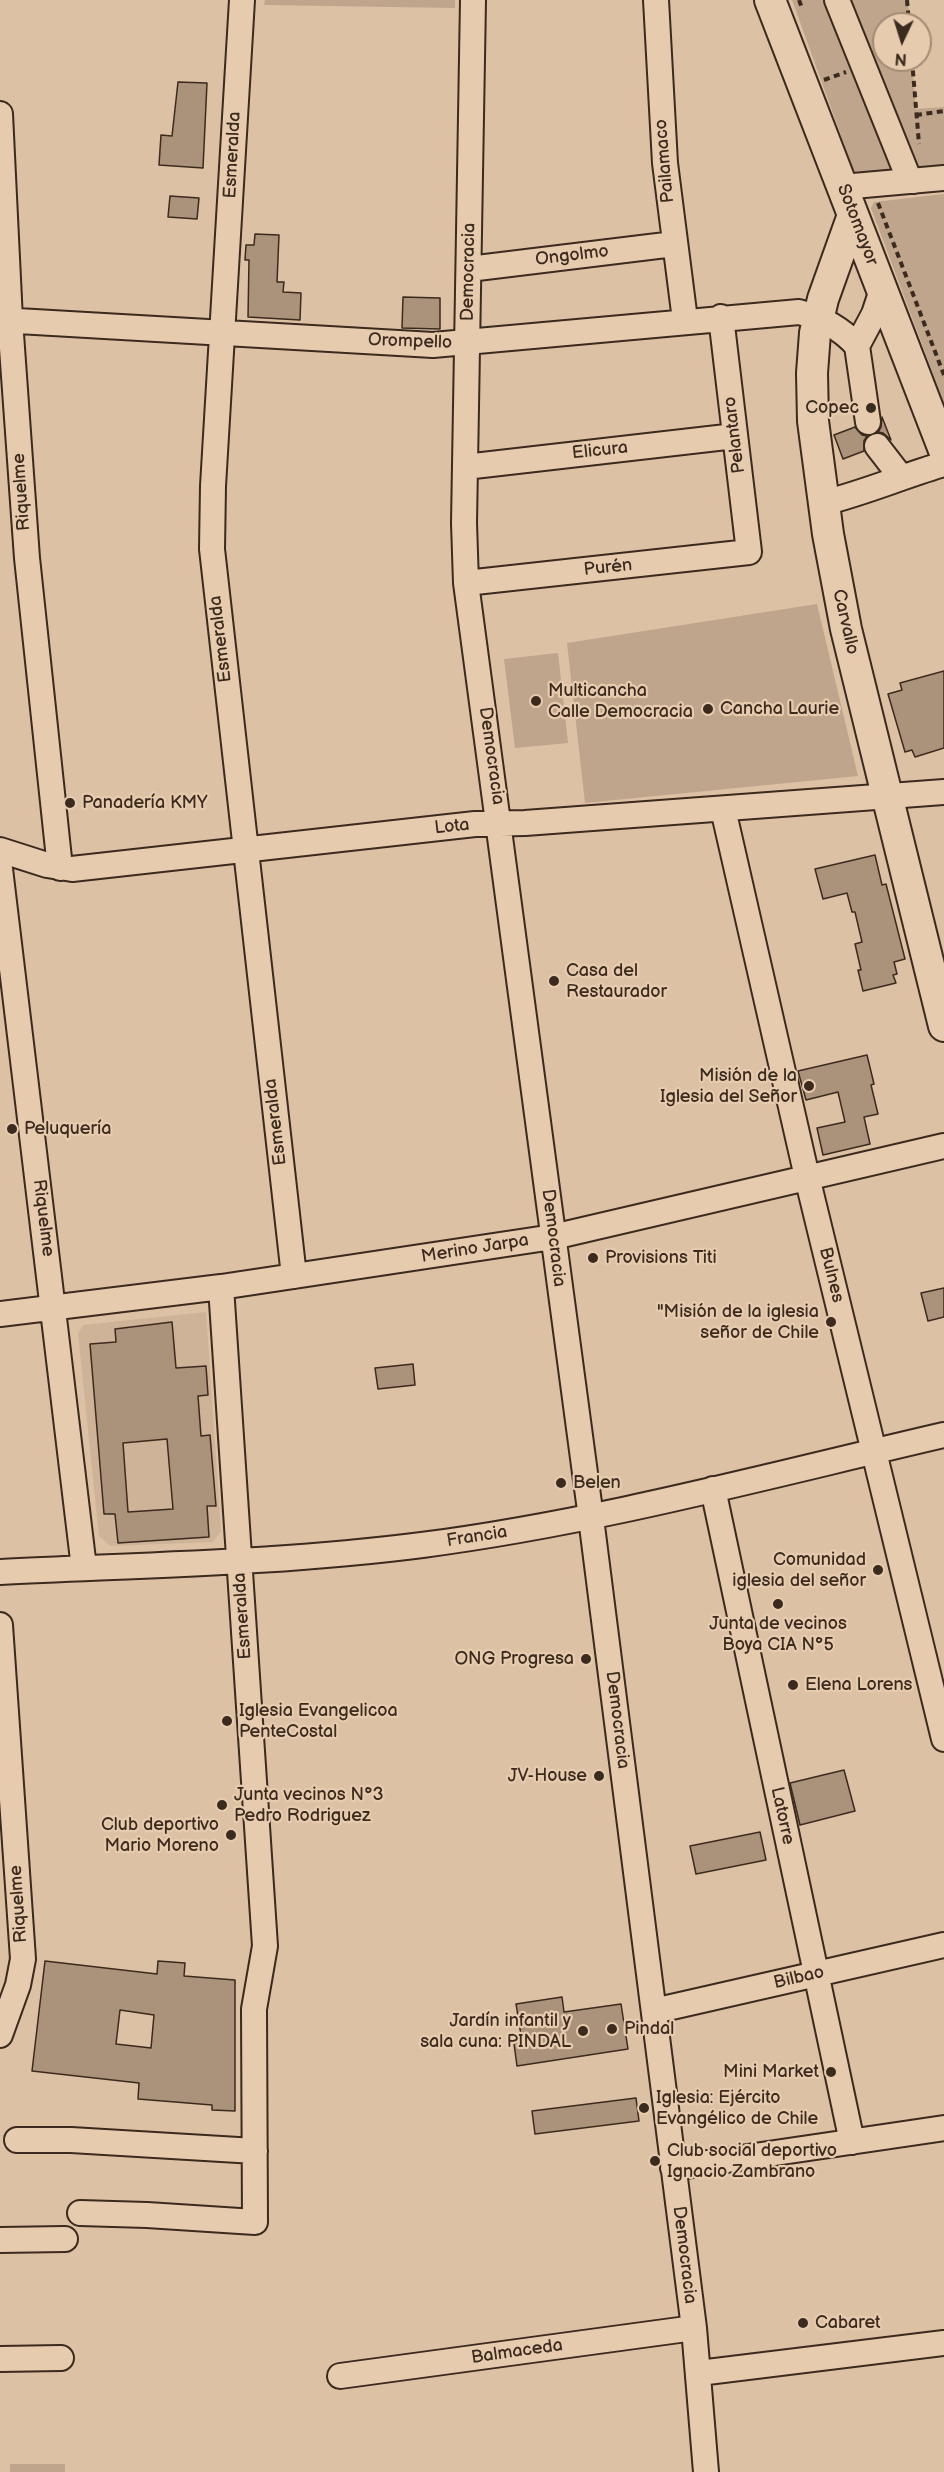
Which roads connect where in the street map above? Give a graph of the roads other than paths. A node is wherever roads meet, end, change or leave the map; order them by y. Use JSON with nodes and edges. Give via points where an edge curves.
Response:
{"nodes":[{"id":1,"x":242,"y":0,"type":"edge"},
{"id":2,"x":473,"y":0,"type":"edge"},
{"id":3,"x":656,"y":0,"type":"edge"},
{"id":4,"x":770,"y":0,"type":"edge"},
{"id":5,"x":837,"y":0,"type":"edge"},
{"id":6,"x":0,"y":114,"type":"edge"},
{"id":7,"x":926,"y":180,"type":"edge"},
{"id":8,"x":843,"y":187,"type":"junction"},
{"id":9,"x":853,"y":215,"type":"junction"},
{"id":10,"x":674,"y":244,"type":"junction"},
{"id":11,"x":469,"y":269,"type":"junction"},
{"id":12,"x":882,"y":290,"type":"junction"},
{"id":13,"x":721,"y":317,"type":"junction"},
{"id":14,"x":819,"y":317,"type":"junction"},
{"id":15,"x":5,"y":320,"type":"edge"},
{"id":16,"x":685,"y":320,"type":"junction"},
{"id":17,"x":223,"y":333,"type":"junction"},
{"id":18,"x":468,"y":343,"type":"junction"},
{"id":19,"x":857,"y":346,"type":"junction"},
{"id":20,"x":868,"y":422,"type":"dead end"},
{"id":21,"x":735,"y":436,"type":"junction"},
{"id":22,"x":877,"y":446,"type":"dead end"},
{"id":23,"x":944,"y":450,"type":"edge"},
{"id":24,"x":944,"y":464,"type":"edge"},
{"id":25,"x":465,"y":467,"type":"junction"},
{"id":26,"x":901,"y":477,"type":"junction"},
{"id":27,"x":823,"y":503,"type":"junction"},
{"id":28,"x":749,"y":552,"type":"joint"},
{"id":29,"x":466,"y":583,"type":"junction"},
{"id":30,"x":944,"y":792,"type":"edge"},
{"id":31,"x":888,"y":797,"type":"junction"},
{"id":32,"x":723,"y":809,"type":"junction"},
{"id":33,"x":500,"y":824,"type":"junction"},
{"id":34,"x":0,"y":850,"type":"edge"},
{"id":35,"x":245,"y":851,"type":"junction"},
{"id":36,"x":60,"y":868,"type":"junction"},
{"id":37,"x":0,"y":869,"type":"edge"},
{"id":38,"x":944,"y":1026,"type":"edge"},
{"id":39,"x":944,"y":1146,"type":"edge"},
{"id":40,"x":807,"y":1177,"type":"junction"},
{"id":41,"x":553,"y":1237,"type":"junction"},
{"id":42,"x":294,"y":1276,"type":"junction"},
{"id":43,"x":221,"y":1287,"type":"junction"},
{"id":44,"x":54,"y":1308,"type":"junction"},
{"id":45,"x":0,"y":1314,"type":"edge"},
{"id":46,"x":944,"y":1435,"type":"edge"},
{"id":47,"x":875,"y":1451,"type":"junction"},
{"id":48,"x":713,"y":1489,"type":"junction"},
{"id":49,"x":591,"y":1518,"type":"junction"},
{"id":50,"x":240,"y":1560,"type":"junction"},
{"id":51,"x":84,"y":1568,"type":"junction"},
{"id":52,"x":0,"y":1572,"type":"edge"},
{"id":53,"x":0,"y":1625,"type":"edge"},
{"id":54,"x":944,"y":1739,"type":"edge"},
{"id":55,"x":944,"y":1945,"type":"edge"},
{"id":56,"x":816,"y":1974,"type":"junction"},
{"id":57,"x":654,"y":2011,"type":"junction"},
{"id":58,"x":0,"y":2035,"type":"edge"},
{"id":59,"x":944,"y":2128,"type":"edge"},
{"id":60,"x":17,"y":2140,"type":"dead end"},
{"id":61,"x":852,"y":2142,"type":"junction"},
{"id":62,"x":255,"y":2151,"type":"junction"},
{"id":63,"x":674,"y":2168,"type":"junction"},
{"id":64,"x":81,"y":2213,"type":"dead end"},
{"id":65,"x":65,"y":2239,"type":"dead end"},
{"id":66,"x":0,"y":2240,"type":"edge"},
{"id":67,"x":694,"y":2328,"type":"junction"},
{"id":68,"x":944,"y":2343,"type":"edge"},
{"id":69,"x":61,"y":2358,"type":"dead end"},
{"id":70,"x":0,"y":2359,"type":"edge"},
{"id":71,"x":699,"y":2373,"type":"junction"},
{"id":72,"x":340,"y":2376,"type":"dead end"},
{"id":73,"x":706,"y":2472,"type":"edge"}],
"edges":[{"from":1,"to":17,"type":"street","name":"Esmeralda"},
{"from":2,"to":11,"type":"street","name":"Democracia"},
{"from":3,"to":10,"type":"street","name":"Pailamaco","via":[[661,113]]},
{"from":4,"to":8,"type":"main road","name":"Sotomayor","via":[[822,80]]},
{"from":5,"to":7,"type":"street","via":[[852,70],[909,179]]},
{"from":6,"to":15,"type":"street","name":"Riquelme"},
{"from":7,"to":8,"type":"street"},
{"from":8,"to":9,"type":"main road","name":"Sotomayor"},
{"from":9,"to":12,"type":"main road","name":"Sotomayor"},
{"from":9,"to":14,"type":"main road","name":"Carvallo"},
{"from":10,"to":11,"type":"street","name":"Ongolmo"},
{"from":10,"to":16,"type":"street","name":"Pailamaco"},
{"from":11,"to":18,"type":"street","name":"Democracia"},
{"from":12,"to":19,"type":"street"},
{"from":12,"to":23,"type":"main road","name":"Sotomayor"},
{"from":13,"to":14,"type":"street","name":"Orompello","via":[[799,312]]},
{"from":13,"to":16,"type":"street","name":"Orompello"},
{"from":13,"to":21,"type":"street","name":"Pelantaro"},
{"from":14,"to":19,"type":"street","via":[[845,333]]},
{"from":14,"to":27,"type":"main road","name":"Carvallo","via":[[812,352],[812,395]]},
{"from":15,"to":17,"type":"street","name":"Orompello"},
{"from":15,"to":36,"type":"street","name":"Riquelme"},
{"from":16,"to":18,"type":"street","name":"Orompello"},
{"from":17,"to":18,"type":"street","name":"Orompello","via":[[433,345]]},
{"from":17,"to":35,"type":"street","name":"Esmeralda","via":[[212,549]]},
{"from":18,"to":25,"type":"street","name":"Democracia"},
{"from":19,"to":20,"type":"street"},
{"from":21,"to":25,"type":"street","name":"Elicura"},
{"from":21,"to":28,"type":"street","name":"Pelantaro"},
{"from":22,"to":26,"type":"street"},
{"from":24,"to":26,"type":"street"},
{"from":25,"to":29,"type":"street","name":"Democracia"},
{"from":26,"to":27,"type":"street"},
{"from":27,"to":31,"type":"main road","name":"Carvallo","via":[[846,629]]},
{"from":28,"to":29,"type":"street","name":"Purén"},
{"from":29,"to":33,"type":"street","name":"Democracia"},
{"from":30,"to":31,"type":"street","name":"Lota"},
{"from":31,"to":32,"type":"street","name":"Lota"},
{"from":31,"to":38,"type":"main road","name":"Carvallo"},
{"from":32,"to":33,"type":"street","name":"Lota"},
{"from":32,"to":40,"type":"street","name":"Bulnes"},
{"from":33,"to":35,"type":"street","name":"Lota"},
{"from":33,"to":41,"type":"street","name":"Democracia"},
{"from":34,"to":36,"type":"street","name":"Lota"},
{"from":35,"to":36,"type":"street","name":"Lota"},
{"from":35,"to":42,"type":"street","name":"Esmeralda"},
{"from":37,"to":44,"type":"street","name":"Riquelme"},
{"from":39,"to":40,"type":"street","name":"Merino Jarpa"},
{"from":40,"to":41,"type":"street","name":"Merino Jarpa"},
{"from":40,"to":47,"type":"street","name":"Bulnes"},
{"from":41,"to":42,"type":"street","name":"Merino Jarpa"},
{"from":41,"to":49,"type":"street","name":"Democracia"},
{"from":42,"to":43,"type":"street","name":"Merino Jarpa"},
{"from":43,"to":44,"type":"street","name":"Merino Jarpa"},
{"from":43,"to":50,"type":"street","name":"Esmeralda"},
{"from":44,"to":45,"type":"street","name":"Merino Jarpa"},
{"from":44,"to":51,"type":"street","name":"Riquelme"},
{"from":46,"to":47,"type":"street","name":"Francia"},
{"from":47,"to":48,"type":"street","name":"Francia"},
{"from":47,"to":54,"type":"street","name":"Bulnes"},
{"from":48,"to":49,"type":"street","name":"Francia"},
{"from":48,"to":56,"type":"street","name":"Latorre"},
{"from":49,"to":50,"type":"street","name":"Francia","via":[[422,1545]]},
{"from":49,"to":57,"type":"street","name":"Democracia"},
{"from":50,"to":51,"type":"street","name":"Francia"},
{"from":50,"to":62,"type":"street","name":"Esmeralda","via":[[265,1946],[254,2000]]},
{"from":51,"to":52,"type":"street","name":"Francia"},
{"from":53,"to":58,"type":"street","name":"Riquelme","via":[[23,1959]]},
{"from":55,"to":56,"type":"street","name":"Bilbao"},
{"from":56,"to":57,"type":"street","name":"Bilbao"},
{"from":56,"to":61,"type":"street","name":"Latorre"},
{"from":57,"to":63,"type":"street","name":"Democracia"},
{"from":59,"to":61,"type":"street"},
{"from":60,"to":62,"type":"street"},
{"from":61,"to":63,"type":"street"},
{"from":62,"to":64,"type":"street","name":"Esmeralda","via":[[255,2222]]},
{"from":63,"to":67,"type":"street","name":"Democracia"},
{"from":65,"to":66,"type":"street"},
{"from":67,"to":71,"type":"street","name":"Democracia"},
{"from":67,"to":72,"type":"street","name":"Balmaceda"},
{"from":68,"to":71,"type":"street"},
{"from":69,"to":70,"type":"street"},
{"from":71,"to":73,"type":"street","name":"Democracia"}]}
